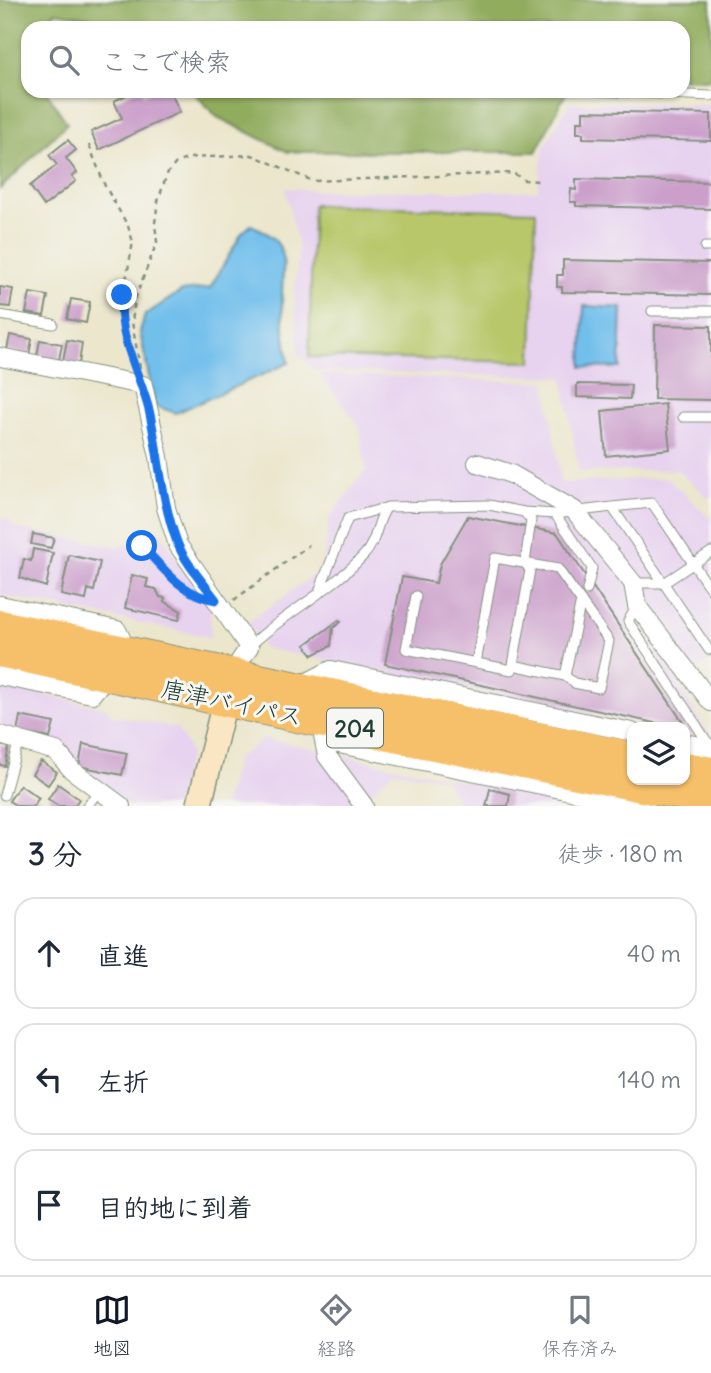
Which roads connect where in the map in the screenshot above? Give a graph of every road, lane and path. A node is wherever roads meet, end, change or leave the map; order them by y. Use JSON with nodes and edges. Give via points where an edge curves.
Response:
{"nodes":[{"id":1,"x":690,"y":95,"type":"edge"},
{"id":2,"x":711,"y":96,"type":"edge"},
{"id":3,"x":89,"y":145,"type":"dead end"},
{"id":4,"x":538,"y":181,"type":"dead end"},
{"id":5,"x":652,"y":311,"type":"dead end"},
{"id":6,"x":711,"y":311,"type":"edge"},
{"id":7,"x":0,"y":315,"type":"edge"},
{"id":8,"x":53,"y":324,"type":"dead end"},
{"id":9,"x":0,"y":357,"type":"edge"},
{"id":10,"x":143,"y":385,"type":"junction"},
{"id":11,"x":683,"y":417,"type":"dead end"},
{"id":12,"x":711,"y":417,"type":"edge"},
{"id":13,"x":477,"y":463,"type":"dead end"},
{"id":14,"x":612,"y":506,"type":"junction"},
{"id":15,"x":387,"y":508,"type":"junction"},
{"id":16,"x":574,"y":510,"type":"junction"},
{"id":17,"x":524,"y":512,"type":"junction"},
{"id":18,"x":555,"y":514,"type":"junction"},
{"id":19,"x":309,"y":545,"type":"dead end"},
{"id":20,"x":142,"y":546,"type":"dead end"},
{"id":21,"x":711,"y":552,"type":"edge"},
{"id":22,"x":525,"y":563,"type":"junction"},
{"id":23,"x":693,"y":564,"type":"junction"},
{"id":24,"x":633,"y":583,"type":"junction"},
{"id":25,"x":664,"y":583,"type":"junction"},
{"id":26,"x":587,"y":590,"type":"dead end"},
{"id":27,"x":711,"y":590,"type":"edge"},
{"id":28,"x":317,"y":594,"type":"junction"},
{"id":29,"x":416,"y":596,"type":"dead end"},
{"id":30,"x":216,"y":600,"type":"junction"},
{"id":31,"x":581,"y":601,"type":"junction"},
{"id":32,"x":0,"y":605,"type":"edge"},
{"id":33,"x":637,"y":606,"type":"junction"},
{"id":34,"x":0,"y":626,"type":"edge"},
{"id":35,"x":249,"y":647,"type":"junction"},
{"id":36,"x":709,"y":650,"type":"dead end"},
{"id":37,"x":0,"y":651,"type":"edge"},
{"id":38,"x":476,"y":663,"type":"junction"},
{"id":39,"x":118,"y":664,"type":"junction"},
{"id":40,"x":513,"y":665,"type":"junction"},
{"id":41,"x":0,"y":676,"type":"edge"},
{"id":42,"x":565,"y":676,"type":"junction"},
{"id":43,"x":228,"y":687,"type":"junction"},
{"id":44,"x":295,"y":688,"type":"junction"},
{"id":45,"x":711,"y":702,"type":"edge"},
{"id":46,"x":322,"y":731,"type":"junction"},
{"id":47,"x":627,"y":731,"type":"edge"},
{"id":48,"x":0,"y":735,"type":"edge"},
{"id":49,"x":19,"y":739,"type":"junction"},
{"id":50,"x":690,"y":744,"type":"edge"},
{"id":51,"x":711,"y":748,"type":"edge"},
{"id":52,"x":627,"y":757,"type":"edge"},
{"id":53,"x":690,"y":769,"type":"edge"},
{"id":54,"x":711,"y":773,"type":"edge"},
{"id":55,"x":4,"y":795,"type":"dead end"},
{"id":56,"x":92,"y":799,"type":"edge"},
{"id":57,"x":711,"y":800,"type":"edge"},
{"id":58,"x":121,"y":806,"type":"edge"},
{"id":59,"x":200,"y":806,"type":"edge"},
{"id":60,"x":364,"y":806,"type":"edge"},
{"id":61,"x":645,"y":806,"type":"edge"}],
"edges":[{"from":1,"to":2,"type":"lane"},
{"from":3,"to":10,"type":"path","via":[[132,242],[120,313],[122,332]]},
{"from":4,"to":10,"type":"path","via":[[513,173],[313,181],[252,155],[239,154],[176,163],[158,201],[157,242],[135,299],[132,322]]},
{"from":5,"to":6,"type":"lane"},
{"from":7,"to":8,"type":"lane"},
{"from":9,"to":10,"type":"street"},
{"from":10,"to":30,"type":"street","via":[[166,508],[178,545]]},
{"from":11,"to":12,"type":"lane"},
{"from":13,"to":16,"type":"street","via":[[511,474]]},
{"from":14,"to":16,"type":"lane"},
{"from":14,"to":23,"type":"lane","via":[[652,503]]},
{"from":14,"to":25,"type":"lane"},
{"from":15,"to":17,"type":"lane","via":[[489,505]]},
{"from":15,"to":28,"type":"lane","via":[[379,534],[365,555]]},
{"from":15,"to":28,"type":"lane","via":[[348,518]]},
{"from":16,"to":18,"type":"lane"},
{"from":16,"to":24,"type":"street"},
{"from":17,"to":18,"type":"lane"},
{"from":17,"to":22,"type":"lane","via":[[531,520]]},
{"from":18,"to":26,"type":"lane","via":[[592,568]]},
{"from":19,"to":30,"type":"path","via":[[234,600]]},
{"from":20,"to":30,"type":"path","via":[[181,587],[200,598]]},
{"from":21,"to":23,"type":"lane"},
{"from":22,"to":31,"type":"lane","via":[[558,569]]},
{"from":22,"to":38,"type":"lane","via":[[495,558]]},
{"from":22,"to":40,"type":"lane","via":[[530,570]]},
{"from":23,"to":25,"type":"lane"},
{"from":23,"to":27,"type":"lane"},
{"from":24,"to":25,"type":"lane"},
{"from":24,"to":33,"type":"street"},
{"from":25,"to":36,"type":"lane"},
{"from":28,"to":35,"type":"lane"},
{"from":29,"to":38,"type":"lane","via":[[406,649]]},
{"from":30,"to":35,"type":"street"},
{"from":31,"to":42,"type":"lane"},
{"from":31,"to":42,"type":"lane","via":[[609,641],[599,688],[574,683]]},
{"from":32,"to":39,"type":"street","via":[[117,630]]},
{"from":33,"to":45,"type":"street"},
{"from":33,"to":51,"type":"lane","via":[[628,621]]},
{"from":34,"to":39,"type":"highway","name":"唐津バイパス","number":"204"},
{"from":35,"to":43,"type":"street"},
{"from":37,"to":39,"type":"highway","name":"唐津バイパス","number":"204"},
{"from":38,"to":40,"type":"lane","via":[[512,670]]},
{"from":39,"to":41,"type":"street","via":[[92,694]]},
{"from":39,"to":43,"type":"highway","name":"唐津バイパス","number":"204"},
{"from":40,"to":42,"type":"lane"},
{"from":43,"to":44,"type":"highway","name":"唐津バイパス","number":"204"},
{"from":43,"to":46,"type":"highway","name":"唐津バイパス","number":"204"},
{"from":43,"to":59,"type":"street"},
{"from":44,"to":47,"type":"street","via":[[331,670]]},
{"from":44,"to":52,"type":"highway","name":"唐津バイパス","number":"204"},
{"from":46,"to":57,"type":"highway","name":"唐津バイパス","number":"204"},
{"from":46,"to":60,"type":"street","via":[[327,756]]},
{"from":46,"to":61,"type":"street"},
{"from":48,"to":49,"type":"street"},
{"from":49,"to":55,"type":"lane"},
{"from":49,"to":56,"type":"street","via":[[56,751]]},
{"from":50,"to":51,"type":"street"},
{"from":53,"to":54,"type":"highway"},
{"from":56,"to":58,"type":"street"}]}
